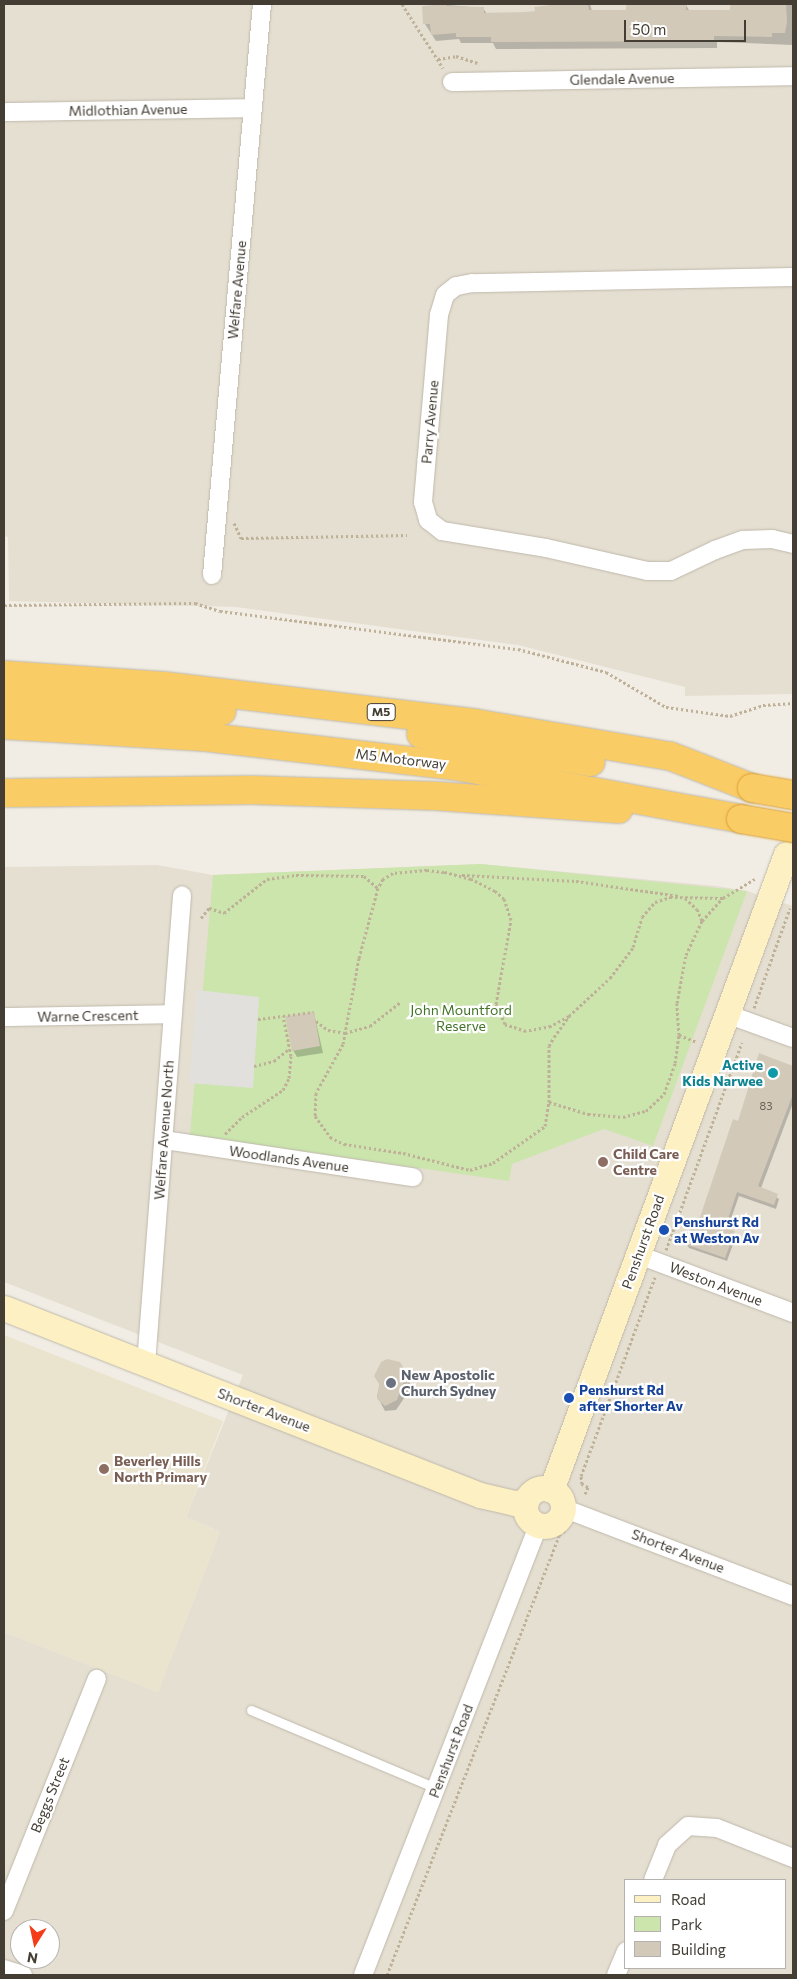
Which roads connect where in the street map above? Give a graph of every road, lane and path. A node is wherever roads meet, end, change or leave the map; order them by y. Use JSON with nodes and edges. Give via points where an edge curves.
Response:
{"nodes":[{"id":1,"x":262,"y":4,"type":"edge"},
{"id":2,"x":402,"y":4,"type":"edge"},
{"id":3,"x":793,"y":76,"type":"edge"},
{"id":4,"x":452,"y":82,"type":"joint"},
{"id":5,"x":252,"y":108,"type":"junction"},
{"id":6,"x":4,"y":112,"type":"edge"},
{"id":7,"x":793,"y":277,"type":"edge"},
{"id":8,"x":234,"y":523,"type":"dead end"},
{"id":9,"x":407,"y":535,"type":"dead end"},
{"id":10,"x":793,"y":544,"type":"edge"},
{"id":11,"x":212,"y":575,"type":"dead end"},
{"id":12,"x":4,"y":605,"type":"edge"},
{"id":13,"x":4,"y":675,"type":"edge"},
{"id":14,"x":4,"y":699,"type":"edge"},
{"id":15,"x":793,"y":703,"type":"edge"},
{"id":16,"x":4,"y":725,"type":"edge"},
{"id":17,"x":752,"y":788,"type":"junction"},
{"id":18,"x":4,"y":793,"type":"edge"},
{"id":19,"x":793,"y":795,"type":"edge"},
{"id":20,"x":741,"y":819,"type":"junction"},
{"id":21,"x":790,"y":841,"type":"edge"},
{"id":22,"x":758,"y":874,"type":"dead end"},
{"id":23,"x":458,"y":875,"type":"junction"},
{"id":24,"x":378,"y":888,"type":"junction"},
{"id":25,"x":182,"y":895,"type":"dead end"},
{"id":26,"x":682,"y":897,"type":"junction"},
{"id":27,"x":723,"y":898,"type":"junction"},
{"id":28,"x":793,"y":898,"type":"edge"},
{"id":29,"x":201,"y":918,"type":"dead end"},
{"id":30,"x":702,"y":920,"type":"junction"},
{"id":31,"x":757,"y":1001,"type":"dead end"},
{"id":32,"x":402,"y":1002,"type":"dead end"},
{"id":33,"x":314,"y":1012,"type":"dead end"},
{"id":34,"x":173,"y":1014,"type":"junction"},
{"id":35,"x":727,"y":1014,"type":"junction"},
{"id":36,"x":284,"y":1016,"type":"junction"},
{"id":37,"x":569,"y":1016,"type":"junction"},
{"id":38,"x":4,"y":1017,"type":"edge"},
{"id":39,"x":258,"y":1019,"type":"dead end"},
{"id":40,"x":316,"y":1020,"type":"dead end"},
{"id":41,"x":345,"y":1033,"type":"junction"},
{"id":42,"x":793,"y":1038,"type":"edge"},
{"id":43,"x":742,"y":1042,"type":"dead end"},
{"id":44,"x":289,"y":1048,"type":"junction"},
{"id":45,"x":254,"y":1066,"type":"dead end"},
{"id":46,"x":549,"y":1102,"type":"junction"},
{"id":47,"x":164,"y":1140,"type":"junction"},
{"id":48,"x":220,"y":1148,"type":"junction"},
{"id":49,"x":412,"y":1177,"type":"dead end"},
{"id":50,"x":664,"y":1254,"type":"dead end"},
{"id":51,"x":639,"y":1255,"type":"junction"},
{"id":52,"x":656,"y":1276,"type":"dead end"},
{"id":53,"x":4,"y":1308,"type":"edge"},
{"id":54,"x":793,"y":1313,"type":"edge"},
{"id":55,"x":146,"y":1364,"type":"junction"},
{"id":56,"x":585,"y":1494,"type":"dead end"},
{"id":57,"x":526,"y":1502,"type":"junction"},
{"id":58,"x":562,"y":1509,"type":"junction"},
{"id":59,"x":538,"y":1526,"type":"junction"},
{"id":60,"x":793,"y":1596,"type":"edge"},
{"id":61,"x":97,"y":1679,"type":"dead end"},
{"id":62,"x":250,"y":1710,"type":"dead end"},
{"id":63,"x":436,"y":1788,"type":"junction"},
{"id":64,"x":793,"y":1858,"type":"edge"},
{"id":65,"x":653,"y":1879,"type":"edge"},
{"id":66,"x":4,"y":1911,"type":"edge"},
{"id":67,"x":624,"y":1956,"type":"edge"},
{"id":68,"x":4,"y":1968,"type":"edge"},
{"id":69,"x":23,"y":1975,"type":"edge"},
{"id":70,"x":363,"y":1975,"type":"edge"},
{"id":71,"x":387,"y":1975,"type":"edge"},
{"id":72,"x":616,"y":1975,"type":"edge"}],
"edges":[{"from":1,"to":5,"type":"street","name":"Welfare Avenue"},
{"from":2,"to":4,"type":"path"},
{"from":3,"to":4,"type":"street","name":"Glendale Avenue"},
{"from":5,"to":6,"type":"street","name":"Midlothian Avenue"},
{"from":5,"to":11,"type":"street","name":"Welfare Avenue"},
{"from":7,"to":10,"type":"street","name":"Parry Avenue","via":[[472,283],[456,286],[446,295],[439,315],[423,502],[428,520],[442,531],[546,548],[646,571],[671,571],[743,540],[772,539]]},
{"from":8,"to":9,"type":"path","via":[[240,538]]},
{"from":12,"to":15,"type":"path","via":[[195,604],[220,611],[518,649],[606,672],[666,707],[730,716],[763,705]]},
{"from":13,"to":17,"type":"highway","number":"M5","via":[[164,686],[474,723],[670,756]]},
{"from":14,"to":17,"type":"highway","name":"M5 Motorway","number":"M5","via":[[144,705],[311,720]]},
{"from":16,"to":20,"type":"highway","name":"M5 Motorway","via":[[205,738],[456,766]]},
{"from":17,"to":19,"type":"highway","name":"M5 Motorway","number":"M5","bridge":true},
{"from":18,"to":20,"type":"highway","via":[[252,790],[426,795]]},
{"from":20,"to":21,"type":"highway","name":"M5 Motorway","bridge":true},
{"from":21,"to":35,"type":"street","name":"Penshurst Road"},
{"from":22,"to":27,"type":"path","via":[[754,880]]},
{"from":23,"to":24,"type":"path","via":[[404,870],[383,879]]},
{"from":23,"to":26,"type":"path","via":[[576,881]]},
{"from":23,"to":37,"type":"path","via":[[495,891],[504,899],[511,920],[496,1004],[505,1024],[526,1031],[551,1026]]},
{"from":24,"to":29,"type":"path","via":[[364,876],[296,875],[267,879],[224,913],[209,908]]},
{"from":24,"to":41,"type":"path","via":[[359,958]]},
{"from":25,"to":34,"type":"street","name":"Welfare Avenue North"},
{"from":26,"to":27,"type":"path"},
{"from":26,"to":30,"type":"path","via":[[697,909]]},
{"from":26,"to":37,"type":"path","via":[[654,902],[642,917],[633,947],[610,978]]},
{"from":27,"to":30,"type":"path"},
{"from":28,"to":31,"type":"path"},
{"from":30,"to":46,"type":"path","via":[[681,971],[677,1003],[679,1035],[675,1062],[664,1094],[646,1111],[622,1117],[588,1114]]},
{"from":32,"to":41,"type":"path","via":[[370,1026]]},
{"from":33,"to":36,"type":"path"},
{"from":34,"to":38,"type":"street","name":"Warne Crescent"},
{"from":34,"to":47,"type":"street","name":"Welfare Avenue North"},
{"from":35,"to":42,"type":"street"},
{"from":35,"to":51,"type":"street","name":"Penshurst Road"},
{"from":36,"to":39,"type":"path"},
{"from":36,"to":44,"type":"path"},
{"from":37,"to":46,"type":"path","via":[[550,1046]]},
{"from":40,"to":41,"type":"path","via":[[328,1030]]},
{"from":41,"to":46,"type":"path","via":[[336,1059],[320,1084],[314,1105],[321,1127],[330,1137],[344,1144],[403,1153],[451,1167],[476,1169],[510,1152],[545,1126]]},
{"from":43,"to":50,"type":"path"},
{"from":44,"to":45,"type":"path","via":[[274,1061]]},
{"from":44,"to":48,"type":"path","via":[[291,1068],[283,1090],[242,1117],[226,1132]]},
{"from":47,"to":48,"type":"street","name":"Woodlands Avenue"},
{"from":47,"to":55,"type":"street","name":"Welfare Avenue North"},
{"from":48,"to":49,"type":"street","name":"Woodlands Avenue"},
{"from":51,"to":54,"type":"street","name":"Weston Avenue"},
{"from":51,"to":58,"type":"street","name":"Penshurst Road"},
{"from":52,"to":56,"type":"path","via":[[581,1476],[582,1484],[588,1488]]},
{"from":53,"to":55,"type":"street","name":"Shorter Avenue"},
{"from":55,"to":57,"type":"street","name":"Shorter Avenue","via":[[480,1495],[514,1503]]},
{"from":57,"to":58,"type":"street","via":[[534,1491]]},
{"from":57,"to":59,"type":"street","via":[[528,1518]]},
{"from":58,"to":59,"type":"street","via":[[555,1523]]},
{"from":58,"to":60,"type":"street","name":"Shorter Avenue"},
{"from":58,"to":71,"type":"path","via":[[564,1528]]},
{"from":59,"to":63,"type":"street","name":"Penshurst Road"},
{"from":61,"to":66,"type":"street","name":"Beggs Street"},
{"from":62,"to":63,"type":"lane"},
{"from":63,"to":70,"type":"street","name":"Penshurst Road"},
{"from":64,"to":65,"type":"street","via":[[717,1828],[688,1826],[667,1845]]},
{"from":67,"to":72,"type":"street"},
{"from":68,"to":69,"type":"street"}]}
